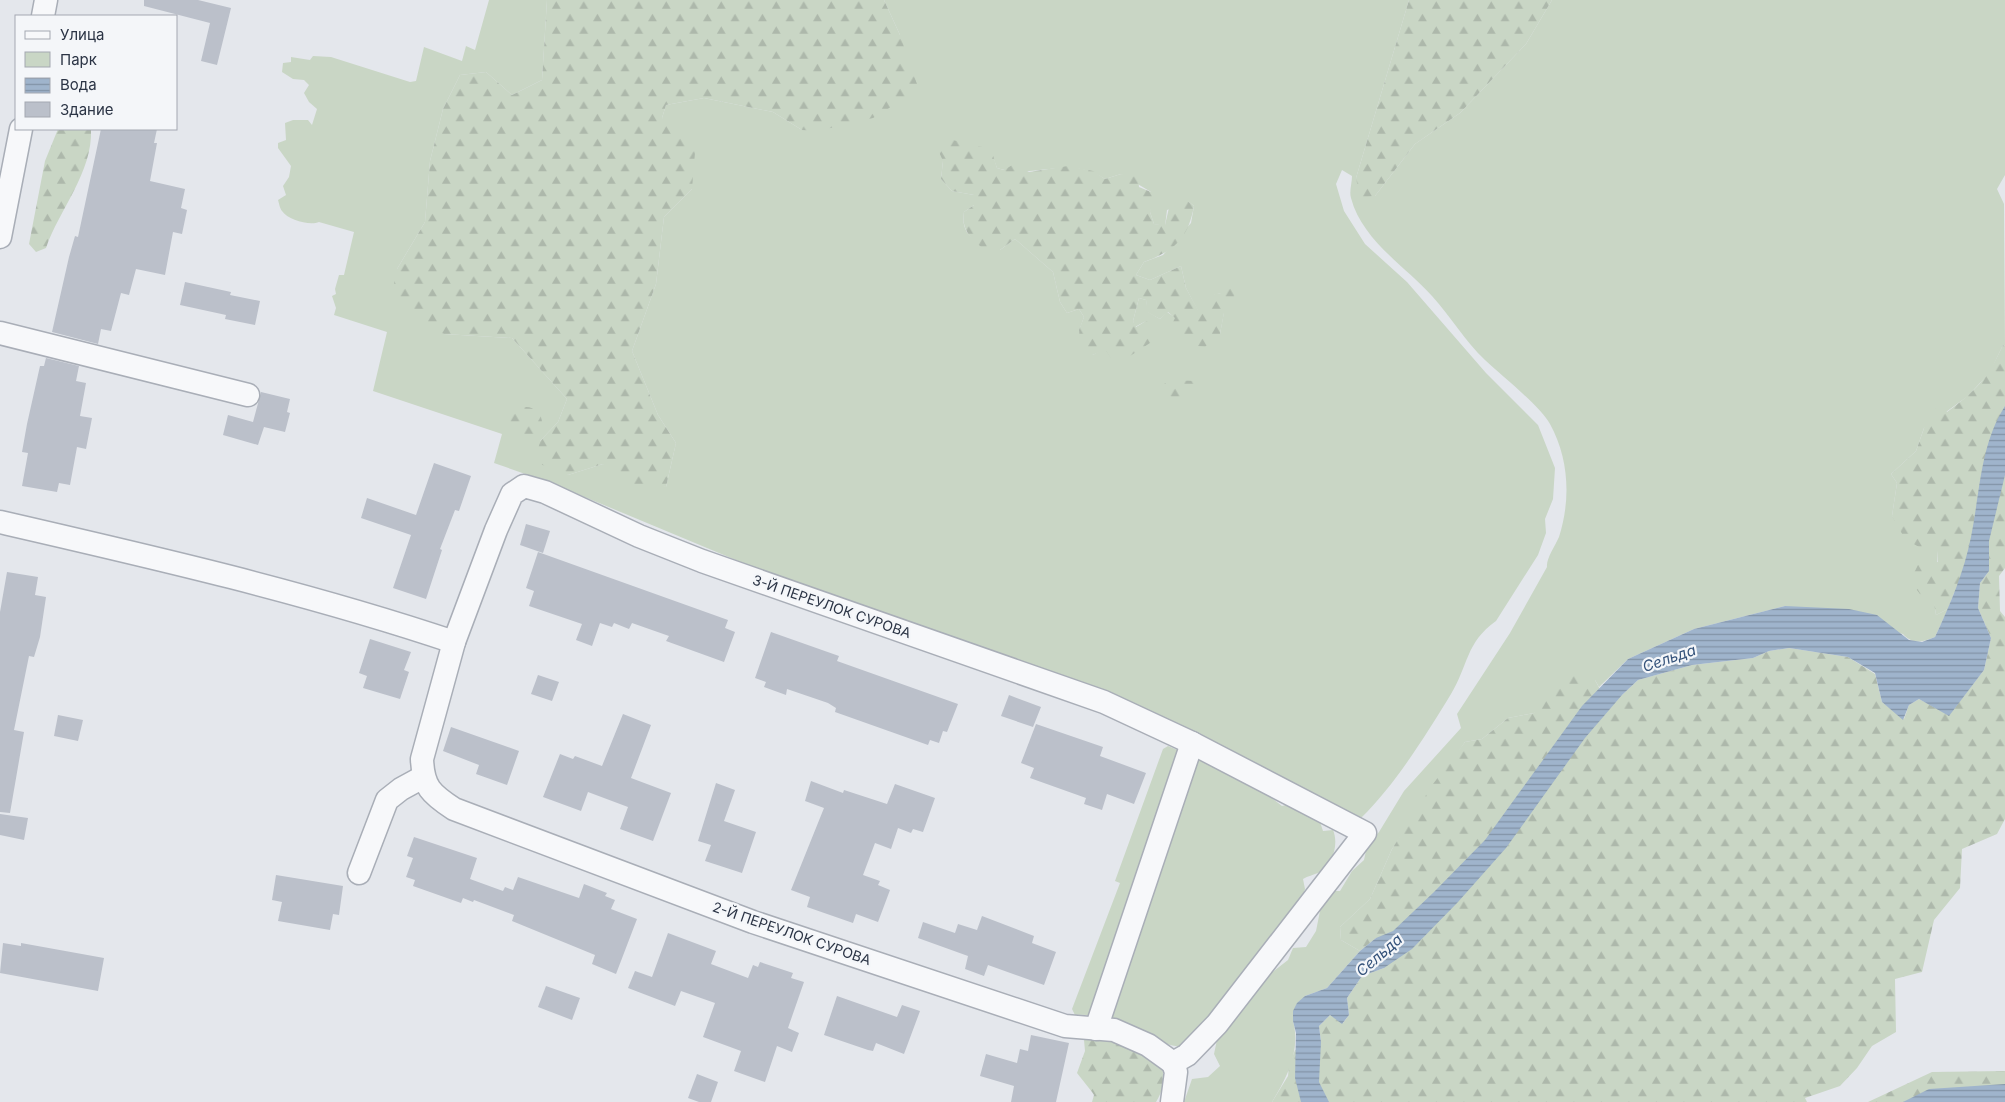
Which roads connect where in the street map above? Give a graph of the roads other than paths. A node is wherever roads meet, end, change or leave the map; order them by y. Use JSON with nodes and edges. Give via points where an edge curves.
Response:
{"nodes":[{"id":1,"x":46,"y":0,"type":"edge"},
{"id":2,"x":43,"y":15,"type":"edge"},
{"id":3,"x":21,"y":130,"type":"edge"},
{"id":4,"x":0,"y":237,"type":"edge"},
{"id":5,"x":0,"y":333,"type":"edge"},
{"id":6,"x":248,"y":395,"type":"dead end"},
{"id":7,"x":0,"y":522,"type":"edge"},
{"id":8,"x":454,"y":642,"type":"junction"},
{"id":9,"x":1192,"y":743,"type":"junction"},
{"id":10,"x":423,"y":777,"type":"junction"},
{"id":11,"x":358,"y":873,"type":"dead end"},
{"id":12,"x":1096,"y":1029,"type":"junction"},
{"id":13,"x":1173,"y":1063,"type":"junction"},
{"id":14,"x":1172,"y":1102,"type":"edge"}],
"edges":[{"from":1,"to":2,"type":"street"},
{"from":3,"to":4,"type":"street"},
{"from":5,"to":6,"type":"street"},
{"from":7,"to":8,"type":"street","via":[[373,615]]},
{"from":8,"to":9,"type":"street","name":"3-Й ПЕРЕУЛОК СУРОВА","via":[[512,494],[524,486],[546,492],[648,540],[1096,700]]},
{"from":8,"to":10,"type":"street","name":"3-Й ПЕРЕУЛОК СУРОВА","via":[[422,759]]},
{"from":9,"to":12,"type":"street"},
{"from":9,"to":13,"type":"street","name":"3-Й ПЕРЕУЛОК СУРОВА","via":[[1365,833],[1217,1024],[1187,1055]]},
{"from":10,"to":11,"type":"street","via":[[387,800]]},
{"from":10,"to":12,"type":"street","name":"2-Й ПЕРЕУЛОК СУРОВА","via":[[433,795],[454,809],[753,922],[1065,1026]]},
{"from":12,"to":13,"type":"street","name":"2-Й ПЕРЕУЛОК СУРОВА","via":[[1114,1030],[1148,1045]]},
{"from":13,"to":14,"type":"street","via":[[1176,1072]]}]}
